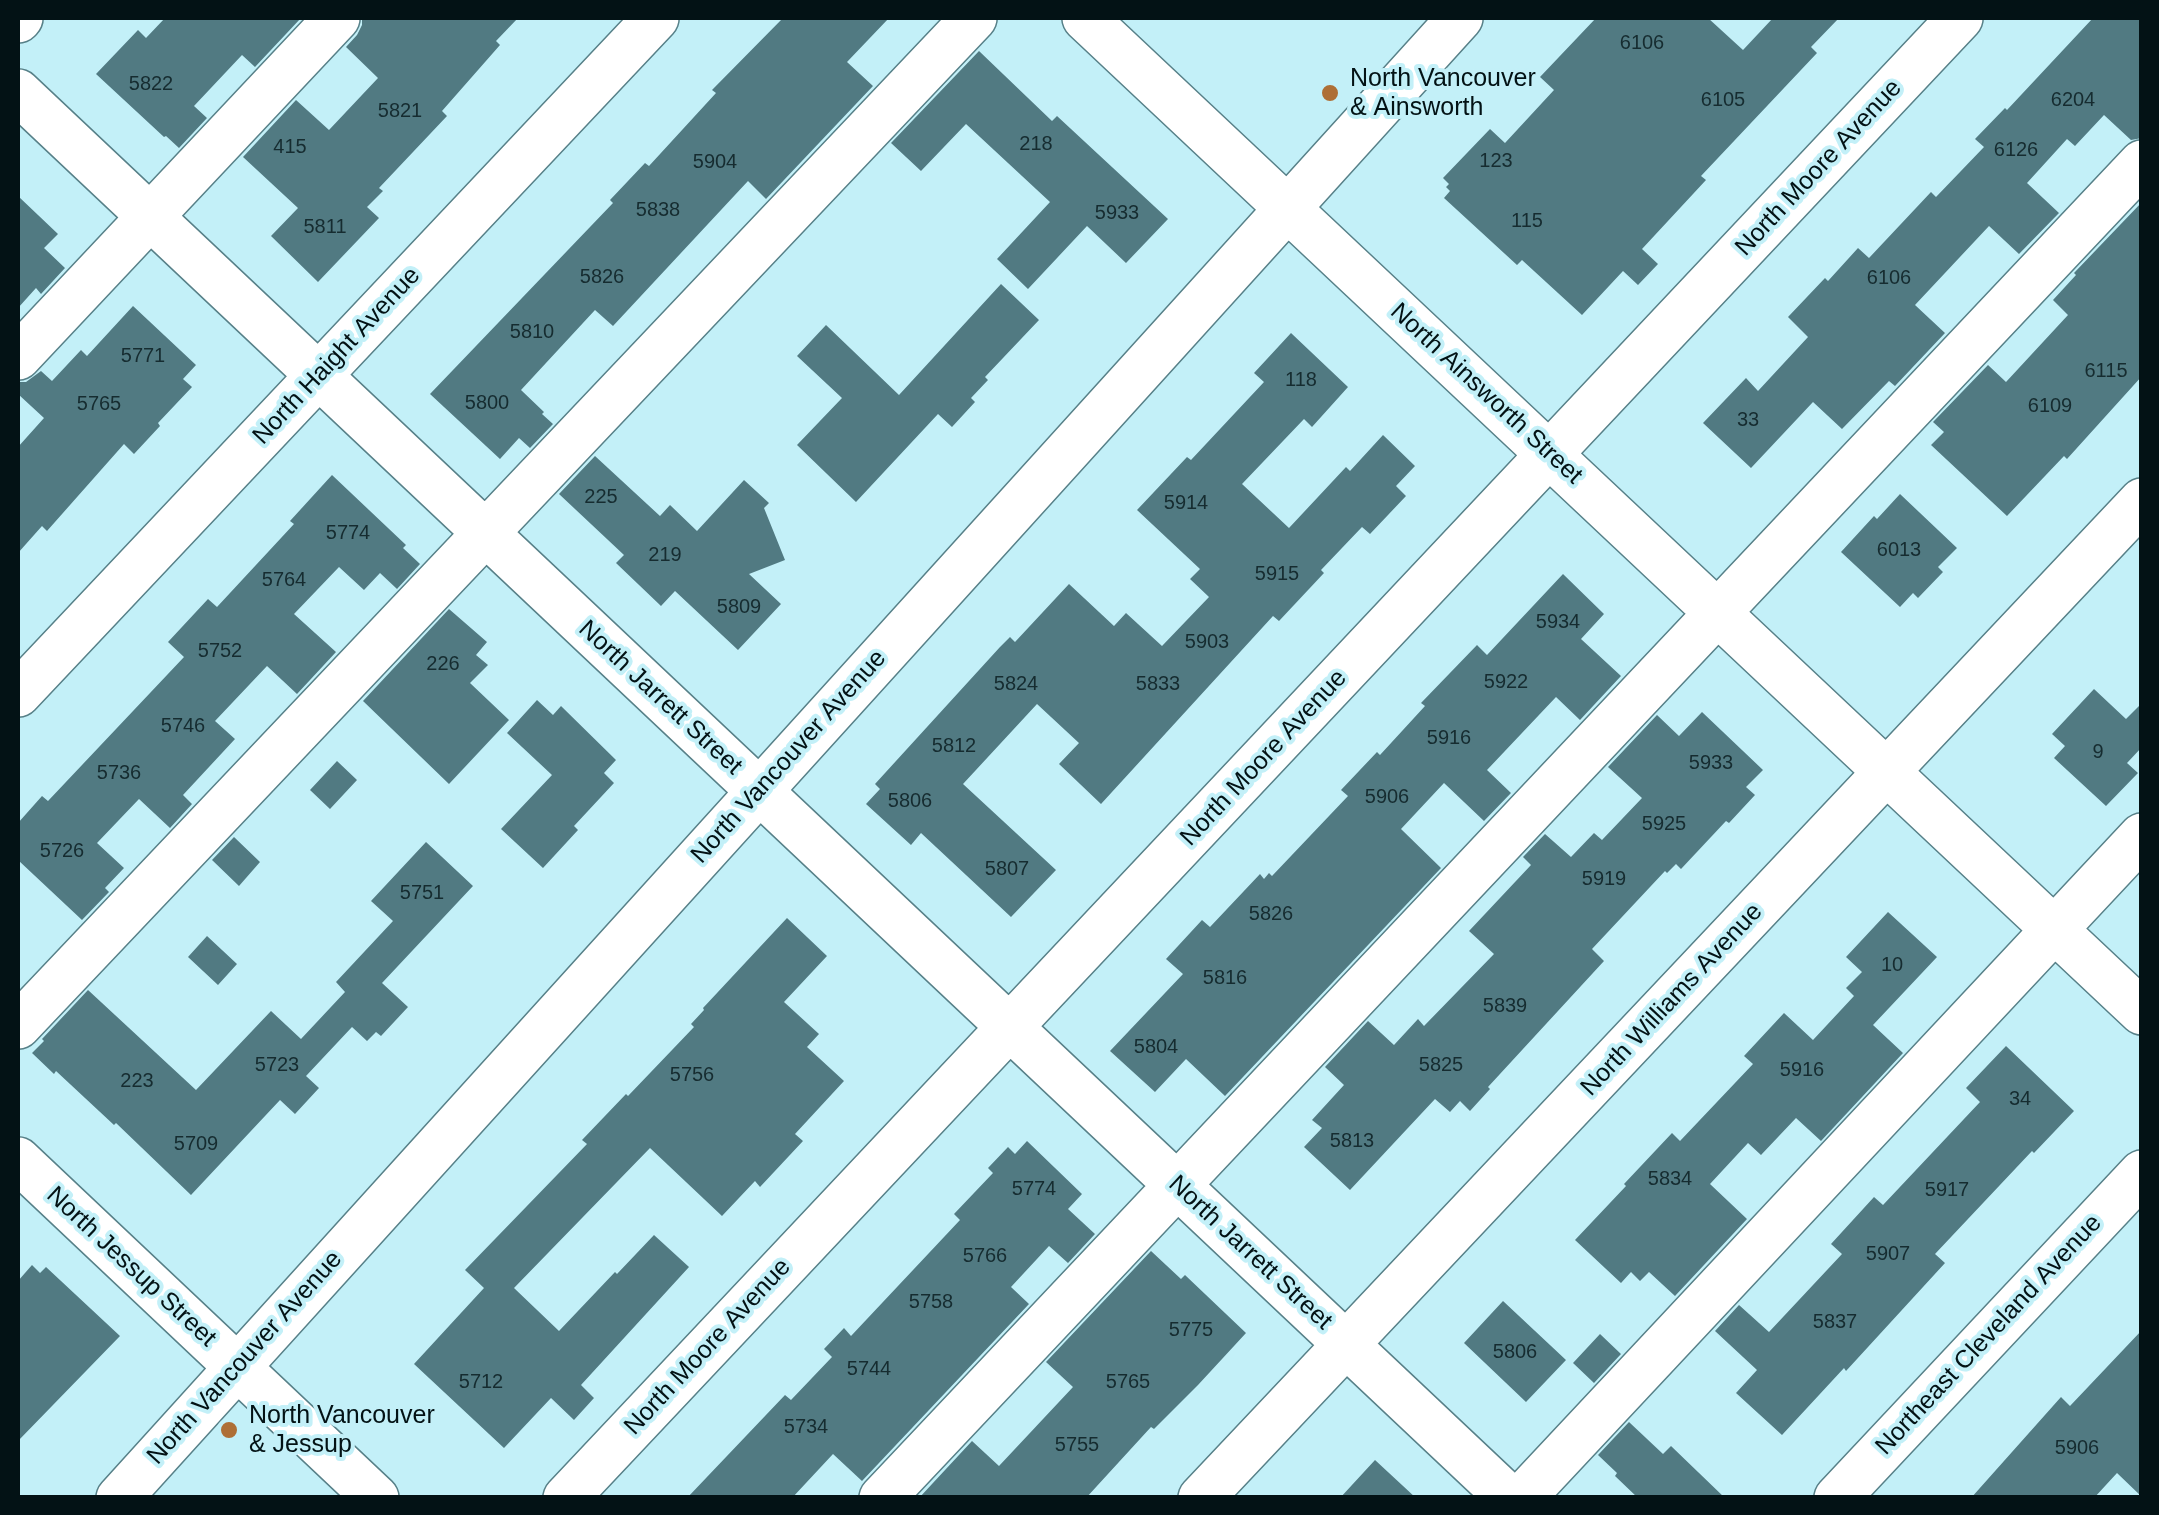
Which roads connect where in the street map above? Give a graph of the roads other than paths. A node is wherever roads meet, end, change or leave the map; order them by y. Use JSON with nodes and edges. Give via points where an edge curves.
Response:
{"nodes":[{"id":1,"x":338,"y":18,"type":"edge"},
{"id":2,"x":656,"y":18,"type":"edge"},
{"id":3,"x":974,"y":18,"type":"edge"},
{"id":4,"x":1085,"y":18,"type":"edge"},
{"id":5,"x":1460,"y":18,"type":"edge"},
{"id":6,"x":1960,"y":18,"type":"edge"},
{"id":7,"x":18,"y":92,"type":"edge"},
{"id":8,"x":2142,"y":163,"type":"edge"},
{"id":9,"x":1288,"y":208,"type":"junction"},
{"id":10,"x":150,"y":216,"type":"junction"},
{"id":11,"x":18,"y":356,"type":"edge"},
{"id":12,"x":318,"y":375,"type":"junction"},
{"id":13,"x":1550,"y":454,"type":"junction"},
{"id":14,"x":2142,"y":501,"type":"edge"},
{"id":15,"x":484,"y":532,"type":"junction"},
{"id":16,"x":1718,"y":613,"type":"junction"},
{"id":17,"x":18,"y":694,"type":"edge"},
{"id":18,"x":1886,"y":772,"type":"junction"},
{"id":19,"x":759,"y":791,"type":"junction"},
{"id":20,"x":2142,"y":836,"type":"edge"},
{"id":21,"x":2054,"y":928,"type":"junction"},
{"id":22,"x":2142,"y":1012,"type":"edge"},
{"id":23,"x":18,"y":1026,"type":"edge"},
{"id":24,"x":1010,"y":1028,"type":"junction"},
{"id":25,"x":18,"y":1160,"type":"edge"},
{"id":26,"x":2142,"y":1172,"type":"edge"},
{"id":27,"x":1178,"y":1186,"type":"junction"},
{"id":28,"x":1346,"y":1344,"type":"junction"},
{"id":29,"x":236,"y":1367,"type":"junction"},
{"id":30,"x":119,"y":1498,"type":"edge"},
{"id":31,"x":376,"y":1498,"type":"edge"},
{"id":32,"x":566,"y":1498,"type":"edge"},
{"id":33,"x":882,"y":1498,"type":"edge"},
{"id":34,"x":1201,"y":1498,"type":"edge"},
{"id":35,"x":1509,"y":1498,"type":"edge"},
{"id":36,"x":1522,"y":1498,"type":"edge"},
{"id":37,"x":1837,"y":1498,"type":"edge"}],
"edges":[{"from":1,"to":10,"type":"street"},
{"from":2,"to":12,"type":"street","name":"North Haight Avenue"},
{"from":3,"to":15,"type":"street"},
{"from":4,"to":9,"type":"street","name":"North Ainsworth Street"},
{"from":5,"to":9,"type":"street","name":"North Vancouver Avenue"},
{"from":6,"to":13,"type":"street","name":"North Moore Avenue"},
{"from":7,"to":10,"type":"street","name":"North Jarrett Street"},
{"from":8,"to":16,"type":"street"},
{"from":9,"to":13,"type":"street","name":"North Ainsworth Street"},
{"from":9,"to":19,"type":"street","name":"North Vancouver Avenue"},
{"from":10,"to":11,"type":"street"},
{"from":10,"to":12,"type":"street","name":"North Jarrett Street"},
{"from":12,"to":15,"type":"street","name":"North Jarrett Street"},
{"from":12,"to":17,"type":"street","name":"North Haight Avenue"},
{"from":13,"to":16,"type":"street","name":"North Ainsworth Street"},
{"from":13,"to":24,"type":"street","name":"North Moore Avenue"},
{"from":14,"to":18,"type":"street","name":"North Williams Avenue"},
{"from":15,"to":19,"type":"street","name":"North Jarrett Street"},
{"from":15,"to":23,"type":"street"},
{"from":16,"to":18,"type":"street","name":"North Ainsworth Street"},
{"from":16,"to":27,"type":"street"},
{"from":18,"to":21,"type":"street","name":"North Ainsworth Street"},
{"from":18,"to":28,"type":"street","name":"North Williams Avenue"},
{"from":19,"to":24,"type":"street","name":"North Jarrett Street"},
{"from":19,"to":29,"type":"street","name":"North Vancouver Avenue"},
{"from":20,"to":21,"type":"street"},
{"from":21,"to":22,"type":"street","name":"North Ainsworth Street"},
{"from":21,"to":36,"type":"street"},
{"from":24,"to":27,"type":"street","name":"North Jarrett Street"},
{"from":24,"to":32,"type":"street","name":"North Moore Avenue"},
{"from":25,"to":29,"type":"street","name":"North Jessup Street"},
{"from":26,"to":37,"type":"street","name":"Northeast Cleveland Avenue"},
{"from":27,"to":28,"type":"street","name":"North Jarrett Street"},
{"from":27,"to":33,"type":"street"},
{"from":28,"to":34,"type":"street","name":"North Williams Avenue"},
{"from":28,"to":35,"type":"street","name":"North Jarrett Street"},
{"from":29,"to":30,"type":"street","name":"North Vancouver Avenue"},
{"from":29,"to":31,"type":"street","name":"North Jessup Street"}]}
